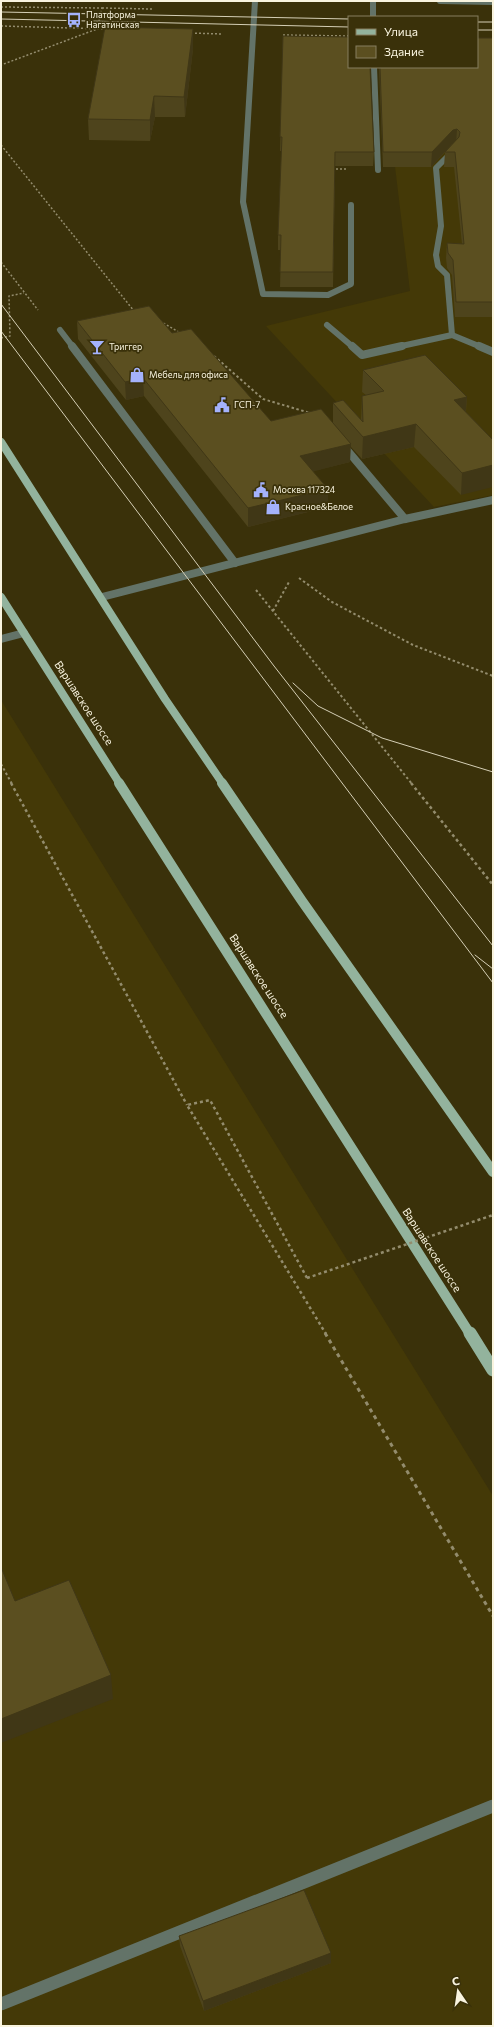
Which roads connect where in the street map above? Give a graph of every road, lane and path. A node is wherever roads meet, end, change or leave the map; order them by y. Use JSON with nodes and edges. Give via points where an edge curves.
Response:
{"nodes":[{"id":1,"x":255,"y":1,"type":"edge"},
{"id":2,"x":373,"y":1,"type":"edge"},
{"id":3,"x":440,"y":1,"type":"edge"},
{"id":4,"x":493,"y":2,"type":"edge"},
{"id":5,"x":1,"y":6,"type":"edge"},
{"id":6,"x":102,"y":8,"type":"junction"},
{"id":7,"x":152,"y":9,"type":"dead end"},
{"id":8,"x":373,"y":16,"type":"edge"},
{"id":9,"x":1,"y":26,"type":"edge"},
{"id":10,"x":97,"y":29,"type":"junction"},
{"id":11,"x":112,"y":30,"type":"edge"},
{"id":12,"x":187,"y":33,"type":"edge"},
{"id":13,"x":253,"y":34,"type":"junction"},
{"id":14,"x":348,"y":36,"type":"edge"},
{"id":15,"x":1,"y":65,"type":"edge"},
{"id":16,"x":374,"y":68,"type":"edge"},
{"id":17,"x":1,"y":145,"type":"edge"},
{"id":18,"x":455,"y":148,"type":"edge"},
{"id":19,"x":331,"y":169,"type":"edge"},
{"id":20,"x":378,"y":170,"type":"joint"},
{"id":21,"x":351,"y":205,"type":"dead end"},
{"id":22,"x":24,"y":293,"type":"dead end"},
{"id":23,"x":137,"y":315,"type":"edge"},
{"id":24,"x":158,"y":320,"type":"edge"},
{"id":25,"x":327,"y":325,"type":"dead end"},
{"id":26,"x":60,"y":330,"type":"dead end"},
{"id":27,"x":452,"y":334,"type":"junction"},
{"id":28,"x":183,"y":335,"type":"edge"},
{"id":29,"x":1,"y":338,"type":"edge"},
{"id":30,"x":493,"y":352,"type":"edge"},
{"id":31,"x":213,"y":355,"type":"edge"},
{"id":32,"x":317,"y":415,"type":"joint"},
{"id":33,"x":1,"y":442,"type":"edge"},
{"id":34,"x":493,"y":500,"type":"edge"},
{"id":35,"x":405,"y":519,"type":"junction"},
{"id":36,"x":235,"y":562,"type":"junction"},
{"id":37,"x":294,"y":574,"type":"dead end"},
{"id":38,"x":290,"y":580,"type":"dead end"},
{"id":39,"x":1,"y":597,"type":"edge"},
{"id":40,"x":102,"y":597,"type":"junction"},
{"id":41,"x":273,"y":611,"type":"junction"},
{"id":42,"x":24,"y":634,"type":"junction"},
{"id":43,"x":1,"y":639,"type":"edge"},
{"id":44,"x":493,"y":676,"type":"edge"},
{"id":45,"x":1,"y":764,"type":"edge"},
{"id":46,"x":493,"y":886,"type":"edge"},
{"id":47,"x":187,"y":1105,"type":"junction"},
{"id":48,"x":493,"y":1172,"type":"edge"},
{"id":49,"x":493,"y":1215,"type":"edge"},
{"id":50,"x":493,"y":1370,"type":"edge"},
{"id":51,"x":493,"y":1616,"type":"edge"},
{"id":52,"x":493,"y":1806,"type":"edge"},
{"id":53,"x":1,"y":2004,"type":"edge"}],
"edges":[{"from":1,"to":13,"type":"street"},
{"from":2,"to":8,"type":"street"},
{"from":3,"to":4,"type":"street"},
{"from":5,"to":6,"type":"path"},
{"from":6,"to":7,"type":"path"},
{"from":6,"to":10,"type":"path"},
{"from":9,"to":10,"type":"path"},
{"from":10,"to":11,"type":"path"},
{"from":10,"to":15,"type":"path"},
{"from":12,"to":13,"type":"path"},
{"from":13,"to":14,"type":"path"},
{"from":13,"to":21,"type":"street","via":[[243,202],[263,294],[328,295],[351,284]]},
{"from":16,"to":20,"type":"street"},
{"from":17,"to":23,"type":"path"},
{"from":18,"to":27,"type":"street","via":[[436,168],[441,226],[436,255],[438,266],[447,275]]},
{"from":19,"to":20,"type":"path"},
{"from":22,"to":29,"type":"path","via":[[9,296],[10,336]]},
{"from":24,"to":28,"type":"path"},
{"from":25,"to":27,"type":"street","via":[[362,355]]},
{"from":26,"to":36,"type":"street"},
{"from":27,"to":30,"type":"street"},
{"from":31,"to":32,"type":"path","via":[[263,398]]},
{"from":32,"to":35,"type":"street"},
{"from":33,"to":40,"type":"main road"},
{"from":34,"to":35,"type":"street"},
{"from":35,"to":36,"type":"street"},
{"from":36,"to":40,"type":"street"},
{"from":36,"to":41,"type":"path"},
{"from":37,"to":44,"type":"path","via":[[332,602],[413,645]]},
{"from":38,"to":41,"type":"path"},
{"from":39,"to":42,"type":"main road","name":"Варшавское шоссе"},
{"from":40,"to":48,"type":"main road","via":[[165,699],[302,901]]},
{"from":41,"to":46,"type":"path"},
{"from":42,"to":43,"type":"street"},
{"from":42,"to":50,"type":"main road","name":"Варшавское шоссе"},
{"from":45,"to":47,"type":"path"},
{"from":47,"to":49,"type":"path","bridge":true,"via":[[210,1100],[307,1278]]},
{"from":47,"to":51,"type":"path"},
{"from":52,"to":53,"type":"street"}]}
